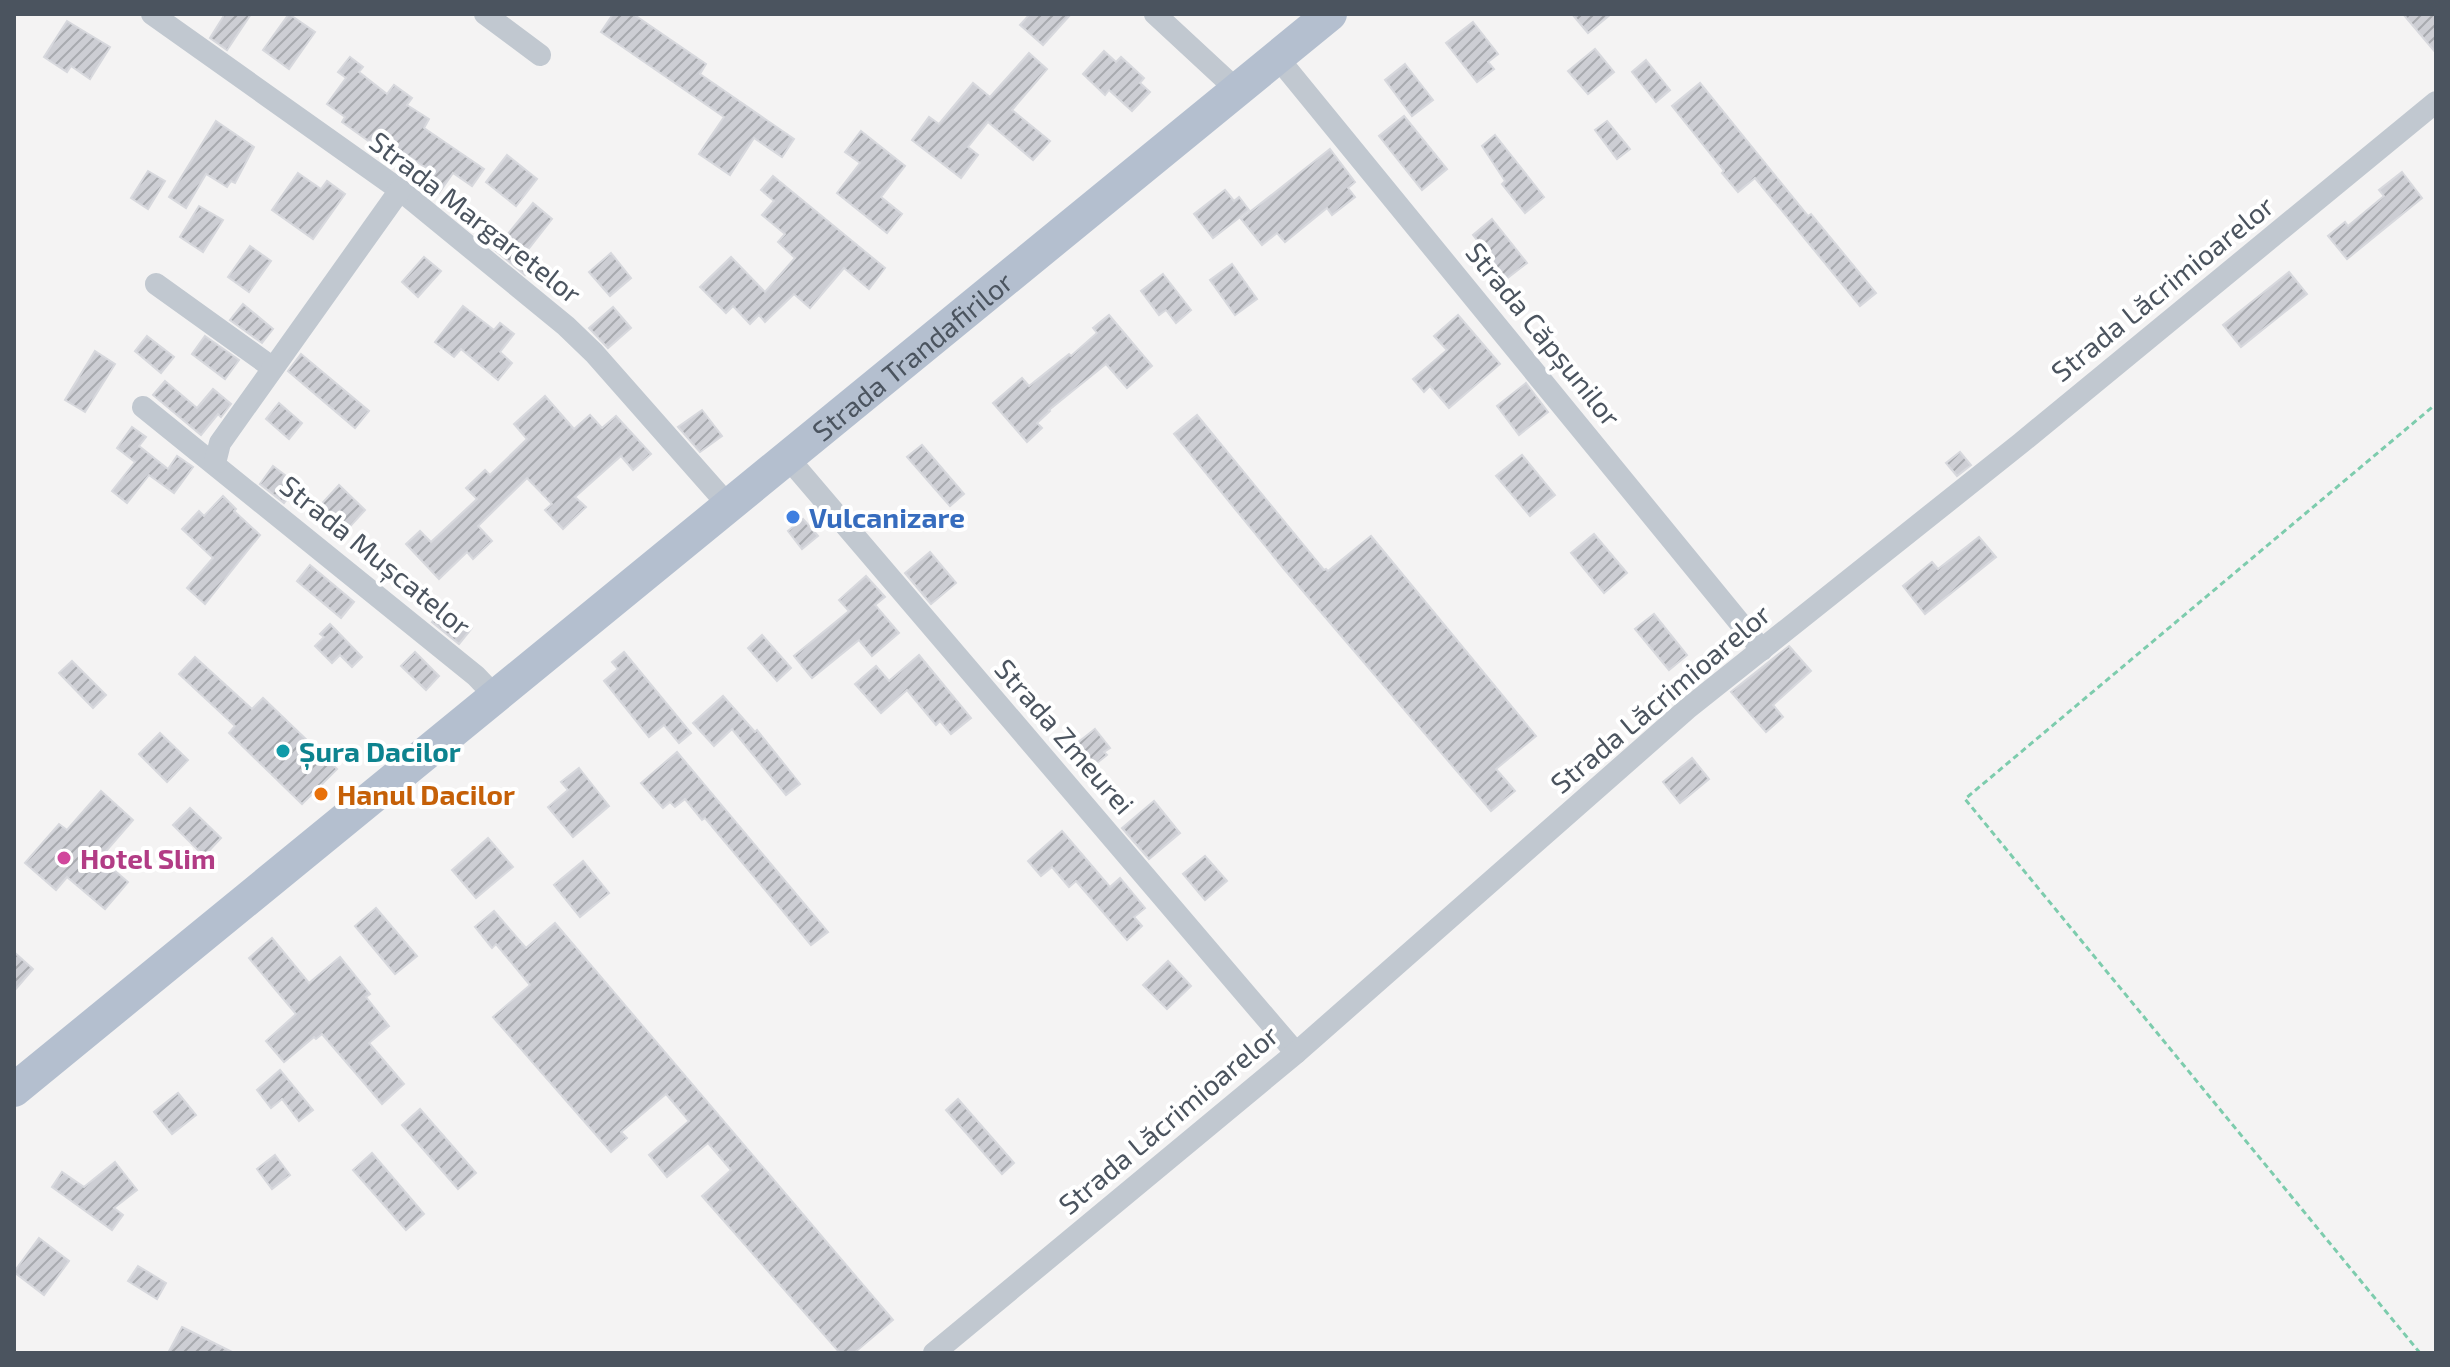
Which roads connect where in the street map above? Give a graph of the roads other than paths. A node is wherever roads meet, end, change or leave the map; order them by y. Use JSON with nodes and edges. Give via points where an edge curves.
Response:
{"nodes":[{"id":1,"x":152,"y":14,"type":"edge"},
{"id":2,"x":485,"y":14,"type":"edge"},
{"id":3,"x":1155,"y":14,"type":"edge"},
{"id":4,"x":1330,"y":14,"type":"edge"},
{"id":5,"x":540,"y":55,"type":"dead end"},
{"id":6,"x":1277,"y":57,"type":"junction"},
{"id":7,"x":1237,"y":90,"type":"junction"},
{"id":8,"x":2436,"y":102,"type":"edge"},
{"id":9,"x":400,"y":190,"type":"junction"},
{"id":10,"x":156,"y":284,"type":"dead end"},
{"id":11,"x":273,"y":368,"type":"junction"},
{"id":12,"x":143,"y":407,"type":"dead end"},
{"id":13,"x":788,"y":458,"type":"junction"},
{"id":14,"x":215,"y":463,"type":"junction"},
{"id":15,"x":729,"y":506,"type":"junction"},
{"id":16,"x":1762,"y":650,"type":"junction"},
{"id":17,"x":495,"y":696,"type":"junction"},
{"id":18,"x":1296,"y":1053,"type":"junction"},
{"id":19,"x":14,"y":1090,"type":"edge"},
{"id":20,"x":934,"y":1353,"type":"edge"}],
"edges":[{"from":1,"to":9,"type":"street","name":"Strada Margaretelor"},
{"from":2,"to":5,"type":"street"},
{"from":3,"to":7,"type":"street"},
{"from":4,"to":6,"type":"main road","name":"Strada Trandafirilor"},
{"from":6,"to":7,"type":"main road","name":"Strada Trandafirilor"},
{"from":6,"to":16,"type":"street","name":"Strada Căpșunilor"},
{"from":7,"to":13,"type":"main road","name":"Strada Trandafirilor"},
{"from":8,"to":16,"type":"street","name":"Strada Lăcrimioarelor"},
{"from":9,"to":11,"type":"street"},
{"from":9,"to":15,"type":"street","name":"Strada Margaretelor","via":[[566,326]]},
{"from":10,"to":11,"type":"street"},
{"from":11,"to":14,"type":"street","via":[[220,443]]},
{"from":12,"to":14,"type":"street","name":"Strada Mușcatelor"},
{"from":13,"to":15,"type":"main road","name":"Strada Trandafirilor"},
{"from":13,"to":18,"type":"street","name":"Strada Zmeurei"},
{"from":14,"to":17,"type":"street","name":"Strada Mușcatelor"},
{"from":15,"to":17,"type":"main road","name":"Strada Trandafirilor"},
{"from":16,"to":18,"type":"street","name":"Strada Lăcrimioarelor","via":[[1687,709]]},
{"from":17,"to":19,"type":"main road","name":"Strada Trandafirilor"},
{"from":18,"to":20,"type":"street","name":"Strada Lăcrimioarelor"}]}
